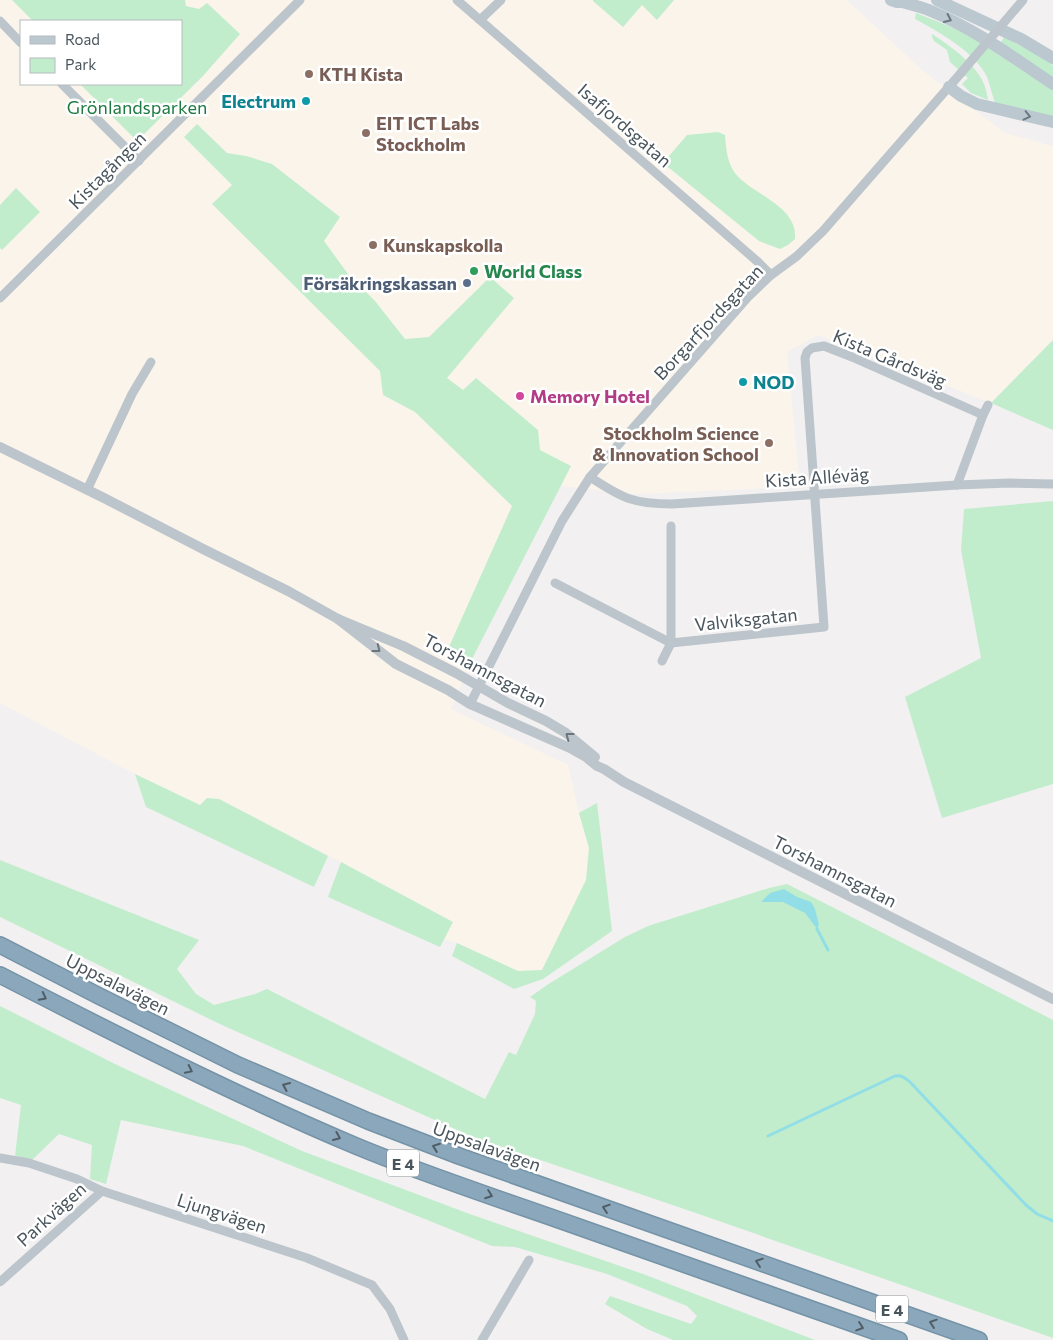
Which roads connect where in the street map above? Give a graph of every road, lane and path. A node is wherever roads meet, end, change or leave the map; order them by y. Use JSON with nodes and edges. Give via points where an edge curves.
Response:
{"nodes":[{"id":1,"x":300,"y":0,"type":"edge"},
{"id":2,"x":457,"y":0,"type":"edge"},
{"id":3,"x":501,"y":0,"type":"edge"},
{"id":4,"x":937,"y":0,"type":"edge"},
{"id":5,"x":1023,"y":0,"type":"edge"},
{"id":6,"x":899,"y":1,"type":"edge"},
{"id":7,"x":480,"y":20,"type":"junction"},
{"id":8,"x":0,"y":21,"type":"edge"},
{"id":9,"x":20,"y":42,"type":"edge"},
{"id":10,"x":1053,"y":58,"type":"edge"},
{"id":11,"x":1053,"y":84,"type":"edge"},
{"id":12,"x":63,"y":85,"type":"edge"},
{"id":13,"x":949,"y":87,"type":"junction"},
{"id":14,"x":1053,"y":122,"type":"edge"},
{"id":15,"x":139,"y":161,"type":"junction"},
{"id":16,"x":771,"y":275,"type":"junction"},
{"id":17,"x":0,"y":298,"type":"edge"},
{"id":18,"x":151,"y":362,"type":"dead end"},
{"id":19,"x":988,"y":406,"type":"dead end"},
{"id":20,"x":983,"y":414,"type":"junction"},
{"id":21,"x":0,"y":447,"type":"edge"},
{"id":22,"x":590,"y":477,"type":"junction"},
{"id":23,"x":1053,"y":484,"type":"edge"},
{"id":24,"x":957,"y":485,"type":"junction"},
{"id":25,"x":87,"y":490,"type":"junction"},
{"id":26,"x":815,"y":494,"type":"junction"},
{"id":27,"x":671,"y":526,"type":"dead end"},
{"id":28,"x":555,"y":583,"type":"dead end"},
{"id":29,"x":338,"y":619,"type":"junction"},
{"id":30,"x":824,"y":627,"type":"joint"},
{"id":31,"x":671,"y":643,"type":"junction"},
{"id":32,"x":662,"y":661,"type":"dead end"},
{"id":33,"x":480,"y":686,"type":"junction"},
{"id":34,"x":470,"y":704,"type":"junction"},
{"id":35,"x":604,"y":768,"type":"junction"},
{"id":36,"x":0,"y":945,"type":"edge"},
{"id":37,"x":0,"y":975,"type":"edge"},
{"id":38,"x":1053,"y":999,"type":"edge"},
{"id":39,"x":0,"y":1158,"type":"edge"},
{"id":40,"x":102,"y":1191,"type":"junction"},
{"id":41,"x":530,"y":1260,"type":"dead end"},
{"id":42,"x":0,"y":1282,"type":"edge"},
{"id":43,"x":404,"y":1340,"type":"edge"},
{"id":44,"x":482,"y":1340,"type":"edge"},
{"id":45,"x":899,"y":1340,"type":"edge"},
{"id":46,"x":979,"y":1340,"type":"edge"}],
"edges":[{"from":1,"to":15,"type":"street","name":"Kistagången"},
{"from":2,"to":7,"type":"street","name":"Isafjordsgatan"},
{"from":3,"to":7,"type":"street"},
{"from":4,"to":10,"type":"main road","via":[[1021,39]]},
{"from":5,"to":13,"type":"street","name":"Borgarfjordsgatan","bridge":true},
{"from":6,"to":11,"type":"main road","one_way":true,"via":[[931,11],[962,26]]},
{"from":7,"to":16,"type":"street","name":"Isafjordsgatan"},
{"from":8,"to":9,"type":"street"},
{"from":12,"to":15,"type":"street"},
{"from":13,"to":14,"type":"main road","one_way":true,"via":[[977,104]]},
{"from":13,"to":16,"type":"street","name":"Borgarfjordsgatan","via":[[823,231]]},
{"from":15,"to":17,"type":"street","name":"Kistagången"},
{"from":16,"to":22,"type":"street","name":"Borgarfjordsgatan"},
{"from":18,"to":25,"type":"street","via":[[132,394]]},
{"from":19,"to":20,"type":"street"},
{"from":20,"to":24,"type":"street"},
{"from":20,"to":26,"type":"street","name":"Kista Gårdsväg","via":[[824,346],[812,348],[806,352],[805,358]]},
{"from":21,"to":25,"type":"street","name":"Torshamnsgatan"},
{"from":22,"to":26,"type":"street","name":"Kista Alléväg","via":[[620,495],[651,504]]},
{"from":22,"to":33,"type":"street","name":"Borgarfjordsgatan","via":[[562,521]]},
{"from":23,"to":24,"type":"street","name":"Kista Alléväg"},
{"from":24,"to":26,"type":"street","name":"Kista Alléväg"},
{"from":25,"to":29,"type":"street","name":"Torshamnsgatan"},
{"from":26,"to":30,"type":"street","name":"Kista Gårdsväg"},
{"from":27,"to":31,"type":"street"},
{"from":28,"to":31,"type":"street"},
{"from":29,"to":33,"type":"street","name":"Torshamnsgatan","via":[[403,646]]},
{"from":29,"to":34,"type":"street","name":"Torshamnsgatan","one_way":true,"via":[[396,664]]},
{"from":30,"to":31,"type":"street","name":"Valviksgatan"},
{"from":31,"to":32,"type":"street"},
{"from":33,"to":34,"type":"street","name":"Borgarfjordsgatan"},
{"from":35,"to":33,"type":"street","name":"Torshamnsgatan","one_way":true,"via":[[566,733]]},
{"from":34,"to":35,"type":"street","name":"Torshamnsgatan","via":[[570,748]]},
{"from":35,"to":38,"type":"street","name":"Torshamnsgatan","via":[[633,787]]},
{"from":46,"to":36,"type":"highway","name":"Uppsalavägen","number":"E 4","one_way":true,"via":[[368,1121],[238,1065]]},
{"from":37,"to":45,"type":"highway","number":"E 4","one_way":true,"via":[[224,1087],[360,1147],[450,1182]]},
{"from":39,"to":40,"type":"street","name":"Ljungvägen","via":[[30,1163]]},
{"from":40,"to":42,"type":"street","name":"Parkvägen"},
{"from":40,"to":43,"type":"street","name":"Ljungvägen","via":[[307,1258],[372,1285],[390,1309]]},
{"from":41,"to":44,"type":"street"}]}
